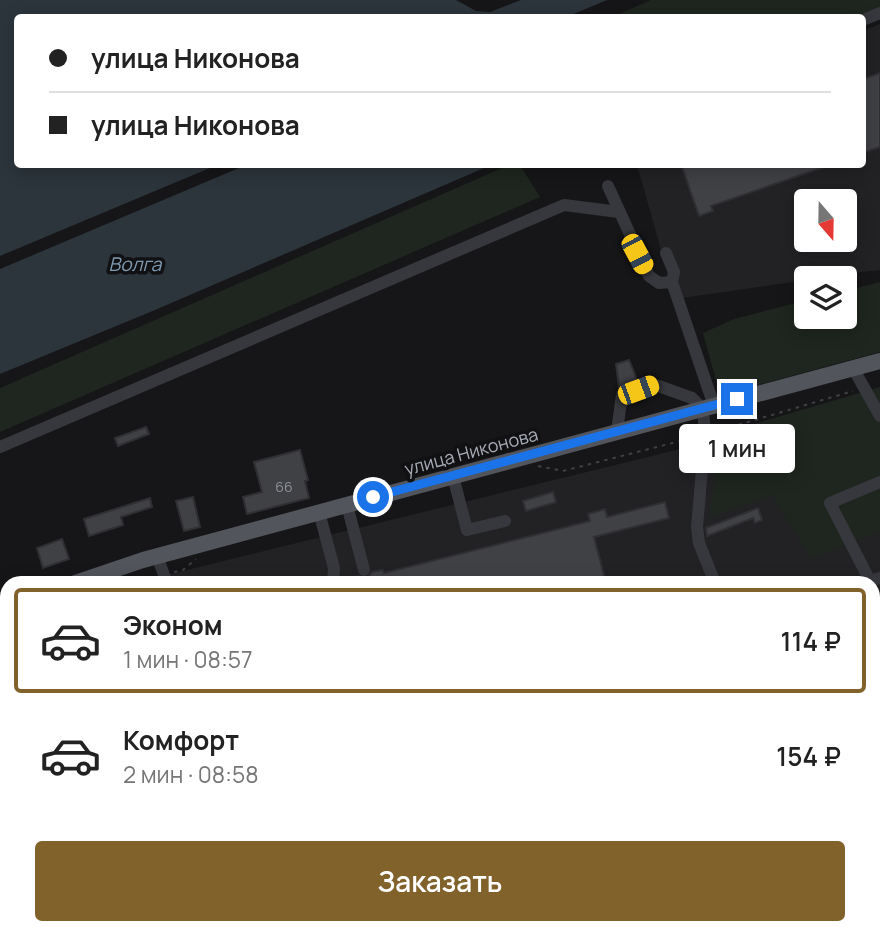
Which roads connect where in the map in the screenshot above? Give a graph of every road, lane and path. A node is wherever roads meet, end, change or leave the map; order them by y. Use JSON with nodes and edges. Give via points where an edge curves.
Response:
{"nodes":[{"id":1,"x":608,"y":186,"type":"dead end"},
{"id":2,"x":619,"y":212,"type":"junction"},
{"id":3,"x":666,"y":253,"type":"dead end"},
{"id":4,"x":672,"y":282,"type":"junction"},
{"id":5,"x":880,"y":361,"type":"edge"},
{"id":6,"x":853,"y":368,"type":"junction"},
{"id":7,"x":863,"y":388,"type":"junction"},
{"id":8,"x":709,"y":407,"type":"junction"},
{"id":9,"x":880,"y":416,"type":"edge"},
{"id":10,"x":617,"y":431,"type":"junction"},
{"id":11,"x":705,"y":435,"type":"junction"},
{"id":12,"x":0,"y":447,"type":"edge"},
{"id":13,"x":539,"y":466,"type":"dead end"},
{"id":14,"x":453,"y":475,"type":"junction"},
{"id":15,"x":880,"y":482,"type":"edge"},
{"id":16,"x":347,"y":505,"type":"junction"},
{"id":17,"x":319,"y":512,"type":"junction"},
{"id":18,"x":505,"y":521,"type":"dead end"},
{"id":19,"x":205,"y":553,"type":"dead end"},
{"id":20,"x":157,"y":556,"type":"junction"},
{"id":21,"x":364,"y":570,"type":"dead end"},
{"id":22,"x":96,"y":576,"type":"edge"},
{"id":23,"x":164,"y":576,"type":"edge"},
{"id":24,"x":170,"y":576,"type":"edge"},
{"id":25,"x":333,"y":576,"type":"edge"},
{"id":26,"x":712,"y":576,"type":"edge"},
{"id":27,"x":867,"y":576,"type":"edge"}],
"edges":[{"from":1,"to":2,"type":"street"},
{"from":2,"to":4,"type":"street","via":[[649,276],[659,283]]},
{"from":2,"to":12,"type":"street","via":[[564,205]]},
{"from":3,"to":4,"type":"street","via":[[674,272]]},
{"from":4,"to":8,"type":"street"},
{"from":5,"to":6,"type":"main road","name":"улица Никонова"},
{"from":6,"to":7,"type":"street"},
{"from":6,"to":8,"type":"main road","name":"улица Никонова"},
{"from":7,"to":9,"type":"street"},
{"from":7,"to":11,"type":"path"},
{"from":8,"to":10,"type":"main road","name":"улица Никонова"},
{"from":8,"to":10,"type":"street","via":[[653,384],[622,395]]},
{"from":8,"to":11,"type":"street"},
{"from":10,"to":14,"type":"main road","name":"улица Никонова"},
{"from":11,"to":13,"type":"path","via":[[563,471]]},
{"from":11,"to":26,"type":"street","via":[[697,527]]},
{"from":14,"to":16,"type":"main road","name":"улица Никонова"},
{"from":14,"to":18,"type":"street","via":[[467,530]]},
{"from":15,"to":27,"type":"street","via":[[830,503]]},
{"from":16,"to":17,"type":"main road","name":"улица Никонова"},
{"from":16,"to":21,"type":"street"},
{"from":17,"to":20,"type":"main road","name":"улица Никонова"},
{"from":17,"to":25,"type":"street"},
{"from":19,"to":24,"type":"path"},
{"from":20,"to":22,"type":"main road","name":"улица Никонова"},
{"from":20,"to":23,"type":"street"}]}
